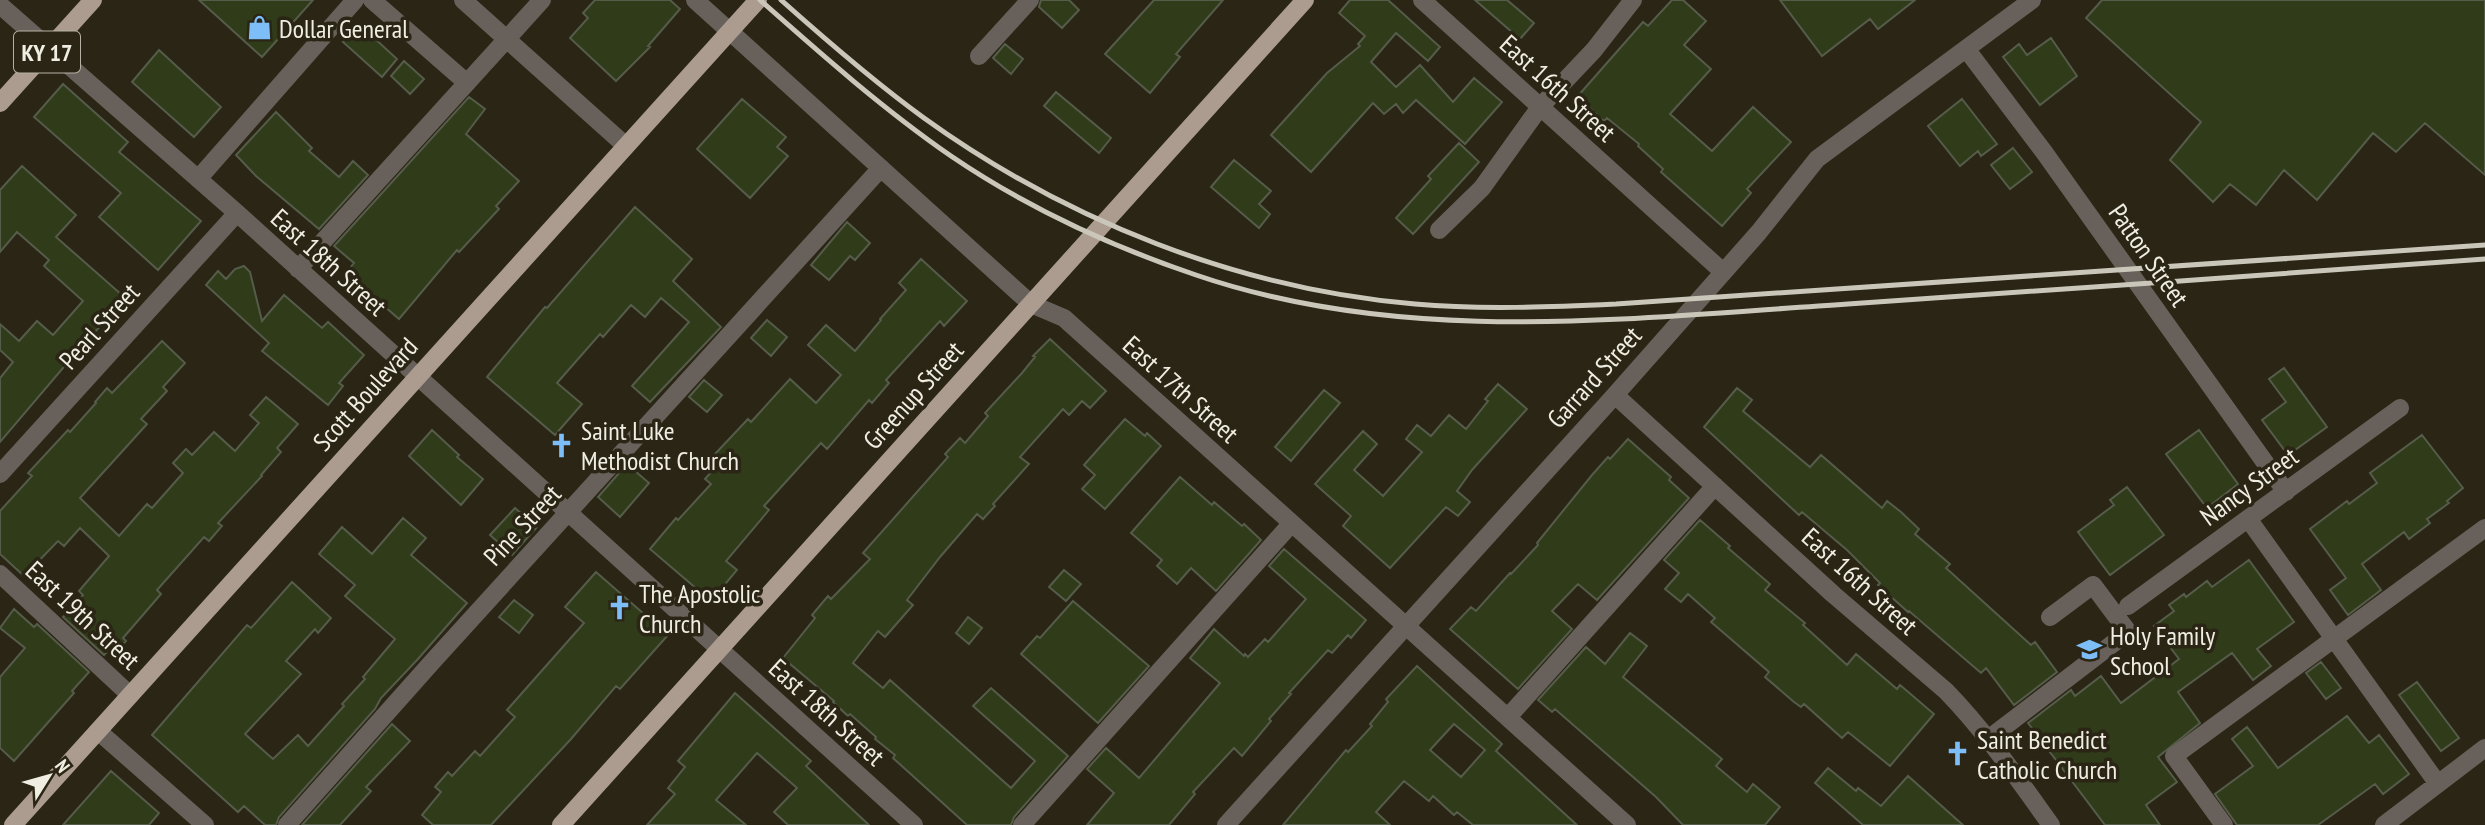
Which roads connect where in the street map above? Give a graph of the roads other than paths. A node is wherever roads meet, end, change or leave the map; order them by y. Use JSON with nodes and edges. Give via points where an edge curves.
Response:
{"nodes":[{"id":1,"x":93,"y":0,"type":"edge"},
{"id":2,"x":355,"y":0,"type":"edge"},
{"id":3,"x":372,"y":0,"type":"edge"},
{"id":4,"x":463,"y":0,"type":"edge"},
{"id":5,"x":542,"y":0,"type":"edge"},
{"id":6,"x":695,"y":0,"type":"edge"},
{"id":7,"x":758,"y":0,"type":"edge"},
{"id":8,"x":1030,"y":0,"type":"edge"},
{"id":9,"x":1305,"y":0,"type":"edge"},
{"id":10,"x":1422,"y":0,"type":"edge"},
{"id":11,"x":1633,"y":0,"type":"edge"},
{"id":12,"x":2032,"y":0,"type":"edge"},
{"id":13,"x":0,"y":5,"type":"edge"},
{"id":14,"x":730,"y":31,"type":"junction"},
{"id":15,"x":507,"y":39,"type":"junction"},
{"id":16,"x":49,"y":49,"type":"junction"},
{"id":17,"x":1968,"y":50,"type":"junction"},
{"id":18,"x":979,"y":56,"type":"dead end"},
{"id":19,"x":467,"y":83,"type":"junction"},
{"id":20,"x":0,"y":103,"type":"edge"},
{"id":21,"x":1540,"y":107,"type":"junction"},
{"id":22,"x":626,"y":146,"type":"junction"},
{"id":23,"x":881,"y":168,"type":"junction"},
{"id":24,"x":198,"y":179,"type":"junction"},
{"id":25,"x":237,"y":213,"type":"junction"},
{"id":26,"x":1439,"y":230,"type":"dead end"},
{"id":27,"x":298,"y":269,"type":"junction"},
{"id":28,"x":1722,"y":271,"type":"junction"},
{"id":29,"x":1031,"y":304,"type":"junction"},
{"id":30,"x":416,"y":377,"type":"junction"},
{"id":31,"x":1615,"y":395,"type":"junction"},
{"id":32,"x":2400,"y":408,"type":"dead end"},
{"id":33,"x":0,"y":474,"type":"edge"},
{"id":34,"x":1715,"y":486,"type":"junction"},
{"id":35,"x":2286,"y":492,"type":"junction"},
{"id":36,"x":569,"y":513,"type":"junction"},
{"id":37,"x":2249,"y":520,"type":"junction"},
{"id":38,"x":1291,"y":524,"type":"junction"},
{"id":39,"x":2485,"y":528,"type":"edge"},
{"id":40,"x":0,"y":574,"type":"edge"},
{"id":41,"x":2128,"y":606,"type":"dead end"},
{"id":42,"x":2050,"y":617,"type":"dead end"},
{"id":43,"x":1406,"y":625,"type":"junction"},
{"id":44,"x":2333,"y":638,"type":"junction"},
{"id":45,"x":718,"y":650,"type":"junction"},
{"id":46,"x":130,"y":695,"type":"junction"},
{"id":47,"x":1508,"y":717,"type":"junction"},
{"id":48,"x":97,"y":731,"type":"junction"},
{"id":49,"x":1987,"y":740,"type":"junction"},
{"id":50,"x":2485,"y":748,"type":"edge"},
{"id":51,"x":2438,"y":784,"type":"junction"},
{"id":52,"x":2045,"y":823,"type":"edge"},
{"id":53,"x":2391,"y":823,"type":"edge"},
{"id":54,"x":13,"y":825,"type":"edge"},
{"id":55,"x":205,"y":825,"type":"edge"},
{"id":56,"x":287,"y":825,"type":"edge"},
{"id":57,"x":561,"y":825,"type":"edge"},
{"id":58,"x":914,"y":825,"type":"edge"},
{"id":59,"x":1022,"y":825,"type":"edge"},
{"id":60,"x":1226,"y":825,"type":"edge"},
{"id":61,"x":1627,"y":825,"type":"edge"},
{"id":62,"x":2224,"y":825,"type":"edge"}],
"edges":[{"from":1,"to":16,"type":"main road","number":"KY 17"},
{"from":2,"to":24,"type":"street"},
{"from":3,"to":19,"type":"street"},
{"from":4,"to":15,"type":"street"},
{"from":5,"to":15,"type":"street"},
{"from":6,"to":14,"type":"street","name":"East 17th Street"},
{"from":7,"to":14,"type":"main road","name":"Scott Boulevard"},
{"from":8,"to":18,"type":"street"},
{"from":9,"to":29,"type":"main road","name":"Greenup Street"},
{"from":10,"to":21,"type":"street","name":"East 16th Street"},
{"from":11,"to":21,"type":"street"},
{"from":12,"to":17,"type":"street","name":"Garrard Street"},
{"from":13,"to":16,"type":"street","name":"East 18th Street"},
{"from":14,"to":22,"type":"main road","name":"Scott Boulevard"},
{"from":14,"to":23,"type":"street","name":"East 17th Street"},
{"from":15,"to":19,"type":"street"},
{"from":15,"to":22,"type":"street"},
{"from":16,"to":20,"type":"main road","number":"KY 17"},
{"from":16,"to":24,"type":"street","name":"East 18th Street"},
{"from":17,"to":28,"type":"street","name":"Garrard Street","via":[[1817,159]]},
{"from":17,"to":35,"type":"street","name":"Patton Street"},
{"from":19,"to":27,"type":"street"},
{"from":21,"to":26,"type":"street","via":[[1482,188]]},
{"from":21,"to":28,"type":"street","name":"East 16th Street"},
{"from":22,"to":30,"type":"main road","name":"Scott Boulevard"},
{"from":23,"to":29,"type":"street","name":"East 17th Street"},
{"from":23,"to":36,"type":"street","name":"Pine Street"},
{"from":24,"to":25,"type":"street","name":"East 18th Street"},
{"from":25,"to":27,"type":"street","name":"East 18th Street"},
{"from":25,"to":33,"type":"street","name":"Pearl Street"},
{"from":27,"to":30,"type":"street","name":"East 18th Street"},
{"from":28,"to":31,"type":"street","name":"Garrard Street"},
{"from":29,"to":38,"type":"street","name":"East 17th Street","via":[[1064,318]]},
{"from":29,"to":45,"type":"main road","name":"Greenup Street"},
{"from":30,"to":36,"type":"street","name":"East 18th Street"},
{"from":30,"to":46,"type":"main road","name":"Scott Boulevard"},
{"from":31,"to":34,"type":"street","name":"East 16th Street"},
{"from":31,"to":43,"type":"street","name":"Garrard Street"},
{"from":32,"to":35,"type":"street","name":"Nancy Street"},
{"from":34,"to":47,"type":"street"},
{"from":34,"to":49,"type":"street","name":"East 16th Street","via":[[1946,691]]},
{"from":35,"to":37,"type":"street","name":"Nancy Street"},
{"from":36,"to":45,"type":"street","name":"East 18th Street"},
{"from":36,"to":56,"type":"street","name":"Pine Street"},
{"from":37,"to":41,"type":"street","name":"Nancy Street"},
{"from":37,"to":44,"type":"street"},
{"from":38,"to":43,"type":"street","name":"East 17th Street"},
{"from":38,"to":59,"type":"street"},
{"from":39,"to":44,"type":"street"},
{"from":40,"to":46,"type":"street","name":"East 19th Street"},
{"from":42,"to":49,"type":"street","via":[[2093,585],[2128,632]]},
{"from":43,"to":47,"type":"street","name":"East 17th Street"},
{"from":43,"to":60,"type":"street","name":"Garrard Street"},
{"from":44,"to":51,"type":"street"},
{"from":44,"to":62,"type":"street","via":[[2174,756]]},
{"from":45,"to":57,"type":"main road","name":"Greenup Street"},
{"from":45,"to":58,"type":"street","name":"East 18th Street"},
{"from":46,"to":48,"type":"main road","name":"Scott Boulevard"},
{"from":47,"to":61,"type":"street","name":"East 17th Street"},
{"from":48,"to":54,"type":"main road","name":"Scott Boulevard"},
{"from":48,"to":55,"type":"street"},
{"from":49,"to":52,"type":"street","name":"East 16th Street"},
{"from":50,"to":51,"type":"street"},
{"from":51,"to":53,"type":"street"}]}
